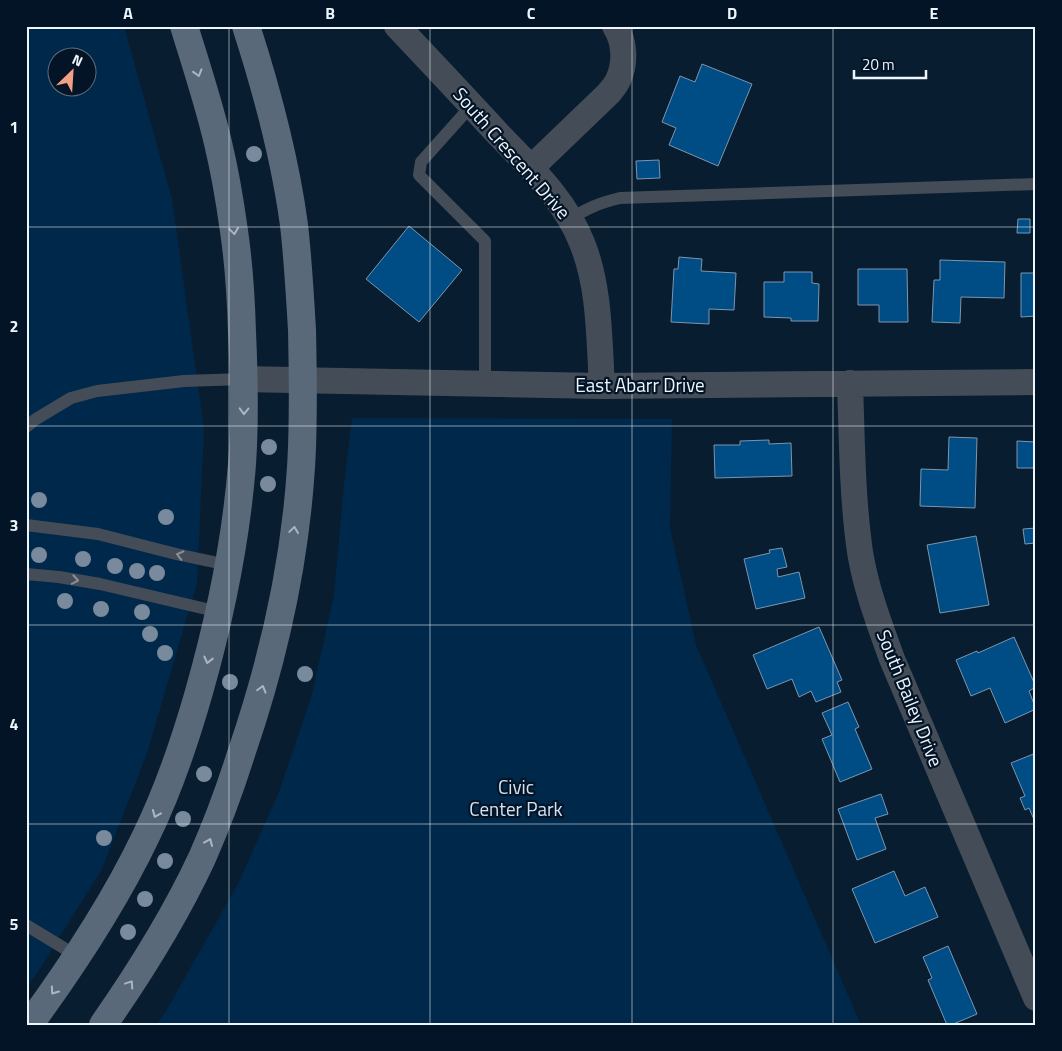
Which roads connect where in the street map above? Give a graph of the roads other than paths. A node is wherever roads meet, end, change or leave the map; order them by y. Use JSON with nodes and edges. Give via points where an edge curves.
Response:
{"nodes":[{"id":1,"x":184,"y":26,"type":"edge"},
{"id":2,"x":246,"y":26,"type":"edge"},
{"id":3,"x":397,"y":26,"type":"edge"},
{"id":4,"x":615,"y":26,"type":"edge"},
{"id":5,"x":472,"y":105,"type":"junction"},
{"id":6,"x":531,"y":168,"type":"junction"},
{"id":7,"x":1036,"y":184,"type":"edge"},
{"id":8,"x":570,"y":219,"type":"junction"},
{"id":9,"x":244,"y":379,"type":"junction"},
{"id":10,"x":304,"y":380,"type":"junction"},
{"id":11,"x":1036,"y":382,"type":"edge"},
{"id":12,"x":850,"y":383,"type":"junction"},
{"id":13,"x":485,"y":384,"type":"junction"},
{"id":14,"x":602,"y":386,"type":"junction"},
{"id":15,"x":26,"y":427,"type":"edge"},
{"id":16,"x":26,"y":525,"type":"edge"},
{"id":17,"x":228,"y":565,"type":"junction"},
{"id":18,"x":26,"y":574,"type":"edge"},
{"id":19,"x":219,"y":612,"type":"junction"},
{"id":20,"x":26,"y":925,"type":"edge"},
{"id":21,"x":77,"y":956,"type":"junction"},
{"id":22,"x":1036,"y":998,"type":"edge"},
{"id":23,"x":29,"y":1025,"type":"edge"},
{"id":24,"x":103,"y":1025,"type":"edge"}],
"edges":[{"from":1,"to":9,"type":"main road","one_way":true,"via":[[209,107],[235,233]]},
{"from":2,"to":10,"type":"main road","via":[[276,131],[294,225]]},
{"from":3,"to":5,"type":"street","name":"South Crescent Drive"},
{"from":4,"to":6,"type":"street","via":[[624,56],[618,81]]},
{"from":5,"to":6,"type":"street","name":"South Crescent Drive"},
{"from":5,"to":13,"type":"lane","via":[[421,162],[419,175],[485,241]]},
{"from":6,"to":8,"type":"street","name":"South Crescent Drive"},
{"from":7,"to":8,"type":"lane","via":[[620,198],[588,208]]},
{"from":8,"to":14,"type":"street","name":"South Crescent Drive","via":[[583,244],[594,289]]},
{"from":9,"to":10,"type":"street","name":"East Abarr Drive"},
{"from":9,"to":15,"type":"lane","via":[[184,381],[97,391],[70,398]]},
{"from":9,"to":17,"type":"main road","one_way":true,"via":[[242,462]]},
{"from":10,"to":13,"type":"street","name":"East Abarr Drive"},
{"from":24,"to":10,"type":"main road","one_way":true,"via":[[160,938],[202,859],[250,729],[275,635],[293,537],[301,466]]},
{"from":11,"to":12,"type":"street","name":"East Abarr Drive"},
{"from":12,"to":14,"type":"street","name":"East Abarr Drive"},
{"from":12,"to":22,"type":"street","name":"South Bailey Drive","via":[[855,504],[860,552],[872,603],[892,658]]},
{"from":13,"to":14,"type":"street","name":"East Abarr Drive"},
{"from":17,"to":16,"type":"lane","one_way":true,"via":[[98,534]]},
{"from":17,"to":19,"type":"main road"},
{"from":18,"to":19,"type":"lane","one_way":true,"via":[[100,584]]},
{"from":19,"to":21,"type":"main road","one_way":true,"via":[[193,711],[148,834]]},
{"from":20,"to":21,"type":"lane"},
{"from":21,"to":23,"type":"main road","one_way":true}]}
